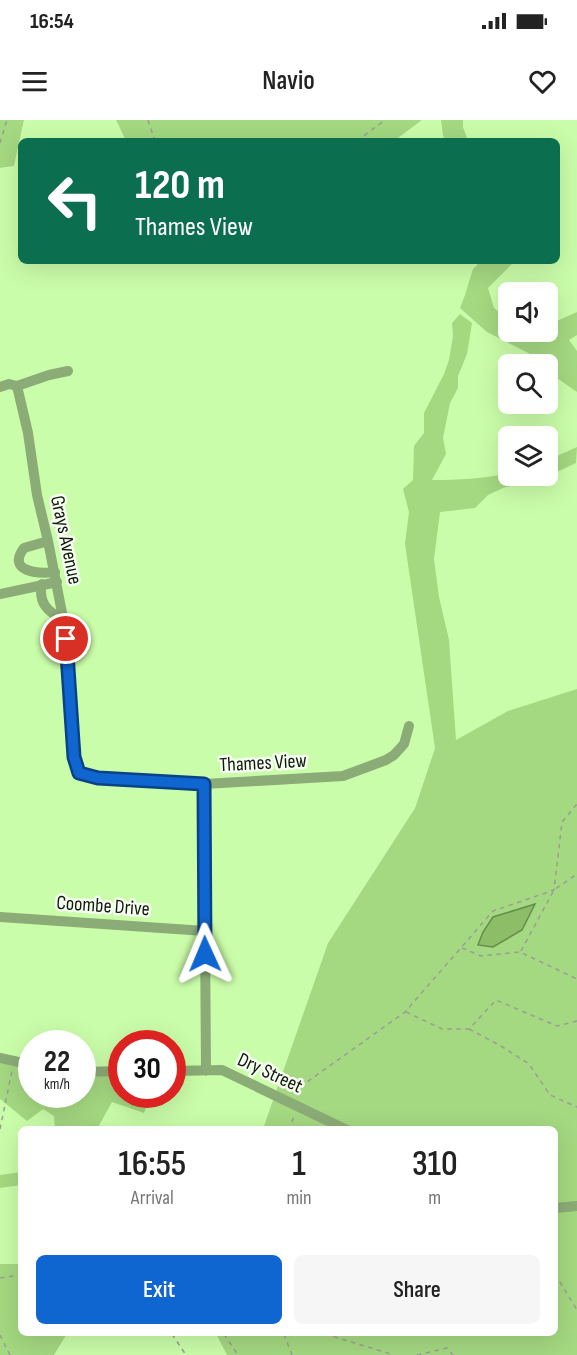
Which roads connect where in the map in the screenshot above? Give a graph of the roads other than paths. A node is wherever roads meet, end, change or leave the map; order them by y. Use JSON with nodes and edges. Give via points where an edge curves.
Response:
{"nodes":[{"id":1,"x":68,"y":371,"type":"dead end"},
{"id":2,"x":17,"y":386,"type":"junction"},
{"id":3,"x":0,"y":387,"type":"edge"},
{"id":4,"x":48,"y":541,"type":"junction"},
{"id":5,"x":56,"y":577,"type":"junction"},
{"id":6,"x":42,"y":584,"type":"junction"},
{"id":7,"x":0,"y":594,"type":"edge"},
{"id":8,"x":63,"y":618,"type":"junction"},
{"id":9,"x":409,"y":726,"type":"dead end"},
{"id":10,"x":79,"y":773,"type":"joint"},
{"id":11,"x":204,"y":784,"type":"junction"},
{"id":12,"x":0,"y":917,"type":"edge"},
{"id":13,"x":204,"y":931,"type":"junction"},
{"id":14,"x":0,"y":1058,"type":"edge"},
{"id":15,"x":18,"y":1062,"type":"edge"},
{"id":16,"x":186,"y":1071,"type":"edge"},
{"id":17,"x":206,"y":1071,"type":"junction"},
{"id":18,"x":340,"y":1126,"type":"edge"},
{"id":19,"x":577,"y":1206,"type":"edge"},
{"id":20,"x":558,"y":1208,"type":"edge"}],
"edges":[{"from":1,"to":2,"type":"street"},
{"from":2,"to":3,"type":"street"},
{"from":2,"to":4,"type":"street","name":"Grays Avenue"},
{"from":4,"to":5,"type":"street","name":"Grays Avenue"},
{"from":4,"to":5,"type":"street","via":[[24,548],[20,563],[26,571]]},
{"from":5,"to":6,"type":"street"},
{"from":5,"to":8,"type":"street","name":"Grays Avenue"},
{"from":6,"to":7,"type":"street"},
{"from":6,"to":8,"type":"street","via":[[45,608]]},
{"from":8,"to":10,"type":"street","name":"Grays Avenue","via":[[74,757]]},
{"from":9,"to":11,"type":"street","name":"Thames View","via":[[404,744],[394,755],[343,776]]},
{"from":10,"to":11,"type":"street","name":"Thames View","via":[[98,778]]},
{"from":11,"to":13,"type":"street"},
{"from":12,"to":13,"type":"street","name":"Coombe Drive"},
{"from":13,"to":17,"type":"street"},
{"from":14,"to":15,"type":"street"},
{"from":16,"to":17,"type":"street","name":"Dry Street"},
{"from":17,"to":18,"type":"street","name":"Dry Street","via":[[222,1070]]},
{"from":19,"to":20,"type":"street"}]}
